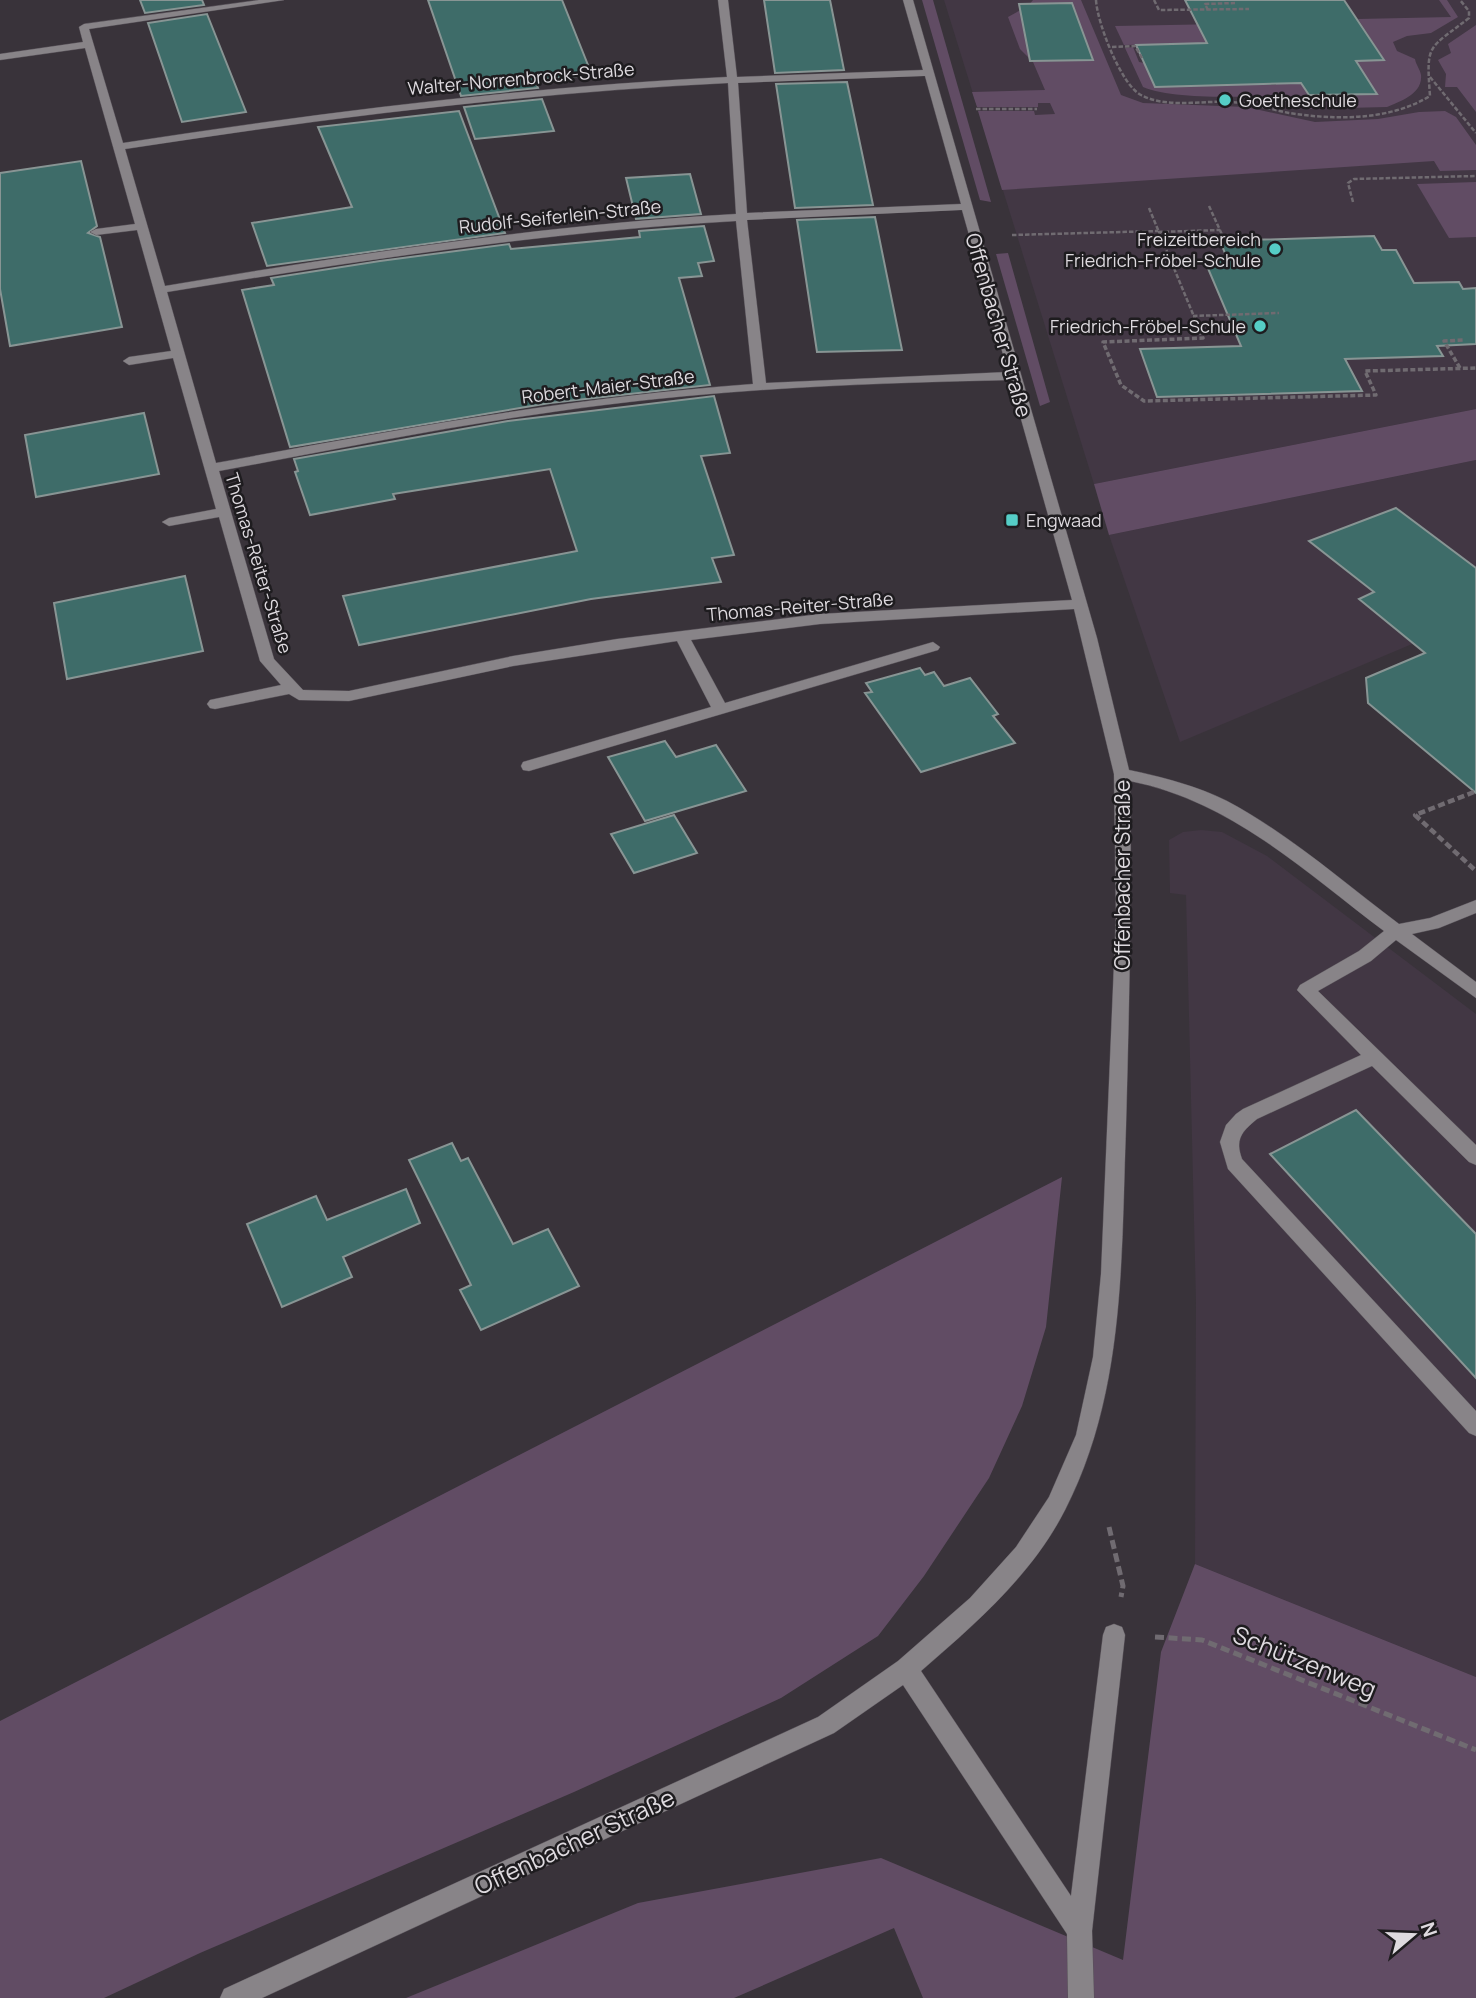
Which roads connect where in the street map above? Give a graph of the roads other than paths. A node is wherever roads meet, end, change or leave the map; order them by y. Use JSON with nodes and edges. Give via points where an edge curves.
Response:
{"nodes":[{"id":1,"x":279,"y":0,"type":"edge"},
{"id":2,"x":723,"y":0,"type":"edge"},
{"id":3,"x":908,"y":0,"type":"edge"},
{"id":4,"x":89,"y":44,"type":"junction"},
{"id":5,"x":0,"y":57,"type":"edge"},
{"id":6,"x":929,"y":73,"type":"junction"},
{"id":7,"x":730,"y":80,"type":"junction"},
{"id":8,"x":118,"y":147,"type":"junction"},
{"id":9,"x":967,"y":207,"type":"junction"},
{"id":10,"x":742,"y":216,"type":"junction"},
{"id":11,"x":142,"y":226,"type":"junction"},
{"id":12,"x":96,"y":232,"type":"dead end"},
{"id":13,"x":160,"y":290,"type":"junction"},
{"id":14,"x":178,"y":354,"type":"junction"},
{"id":15,"x":129,"y":361,"type":"dead end"},
{"id":16,"x":1014,"y":376,"type":"junction"},
{"id":17,"x":760,"y":388,"type":"junction"},
{"id":18,"x":211,"y":468,"type":"junction"},
{"id":19,"x":223,"y":512,"type":"junction"},
{"id":20,"x":169,"y":522,"type":"dead end"},
{"id":21,"x":1080,"y":604,"type":"junction"},
{"id":22,"x":681,"y":636,"type":"junction"},
{"id":23,"x":933,"y":647,"type":"dead end"},
{"id":24,"x":293,"y":688,"type":"junction"},
{"id":25,"x":215,"y":705,"type":"dead end"},
{"id":26,"x":721,"y":710,"type":"junction"},
{"id":27,"x":530,"y":766,"type":"dead end"},
{"id":28,"x":1122,"y":774,"type":"junction"},
{"id":29,"x":1476,"y":906,"type":"edge"},
{"id":30,"x":1396,"y":931,"type":"junction"},
{"id":31,"x":1476,"y":991,"type":"edge"},
{"id":32,"x":1375,"y":1058,"type":"junction"},
{"id":33,"x":1476,"y":1157,"type":"edge"},
{"id":34,"x":1476,"y":1426,"type":"edge"},
{"id":35,"x":1114,"y":1635,"type":"road end"},
{"id":36,"x":906,"y":1669,"type":"junction"},
{"id":37,"x":1079,"y":1931,"type":"junction"},
{"id":38,"x":233,"y":1998,"type":"edge"},
{"id":39,"x":1082,"y":1998,"type":"edge"}],
"edges":[{"from":1,"to":4,"type":"street","via":[[85,27]]},
{"from":2,"to":7,"type":"street"},
{"from":3,"to":6,"type":"street","name":"Offenbacher Straße"},
{"from":4,"to":5,"type":"street"},
{"from":4,"to":8,"type":"street","name":"Thomas-Reiter-Straße"},
{"from":6,"to":7,"type":"street","name":"Walter-Norrenbrock-Straße"},
{"from":6,"to":9,"type":"street","name":"Offenbacher Straße"},
{"from":7,"to":8,"type":"street","name":"Walter-Norrenbrock-Straße","via":[[430,104]]},
{"from":7,"to":10,"type":"street"},
{"from":8,"to":11,"type":"street","name":"Thomas-Reiter-Straße"},
{"from":9,"to":10,"type":"street","name":"Rudolf-Seiferlein-Straße"},
{"from":9,"to":16,"type":"street","name":"Offenbacher Straße"},
{"from":10,"to":13,"type":"street","name":"Rudolf-Seiferlein-Straße","via":[[383,253]]},
{"from":10,"to":17,"type":"street"},
{"from":11,"to":12,"type":"street"},
{"from":11,"to":13,"type":"street","name":"Thomas-Reiter-Straße"},
{"from":13,"to":14,"type":"street","name":"Thomas-Reiter-Straße"},
{"from":14,"to":15,"type":"street"},
{"from":14,"to":18,"type":"street","name":"Thomas-Reiter-Straße"},
{"from":16,"to":17,"type":"street","name":"Robert-Maier-Straße"},
{"from":16,"to":21,"type":"street","name":"Offenbacher Straße"},
{"from":17,"to":18,"type":"street","name":"Robert-Maier-Straße","via":[[593,403]]},
{"from":18,"to":19,"type":"street","name":"Thomas-Reiter-Straße"},
{"from":19,"to":20,"type":"street"},
{"from":19,"to":24,"type":"street","name":"Thomas-Reiter-Straße","via":[[267,661]]},
{"from":21,"to":22,"type":"street","name":"Thomas-Reiter-Straße","via":[[820,619]]},
{"from":21,"to":28,"type":"street","name":"Offenbacher Straße"},
{"from":22,"to":24,"type":"street","name":"Thomas-Reiter-Straße","via":[[513,661],[349,696],[299,695]]},
{"from":22,"to":26,"type":"street"},
{"from":23,"to":26,"type":"street"},
{"from":24,"to":25,"type":"street"},
{"from":26,"to":27,"type":"street"},
{"from":28,"to":30,"type":"street","via":[[1219,804],[1262,830]]},
{"from":28,"to":36,"type":"street","name":"Offenbacher Straße","via":[[1124,916],[1111,1274],[1103,1357],[1087,1435],[1057,1504],[1024,1554],[978,1606]]},
{"from":29,"to":30,"type":"street"},
{"from":30,"to":31,"type":"street"},
{"from":30,"to":32,"type":"street","via":[[1365,956],[1306,990]]},
{"from":32,"to":33,"type":"street"},
{"from":32,"to":34,"type":"street","via":[[1250,1114],[1229,1136],[1228,1149],[1235,1164]]},
{"from":35,"to":37,"type":"street"},
{"from":36,"to":37,"type":"street"},
{"from":36,"to":38,"type":"street","name":"Offenbacher Straße","via":[[826,1725]]},
{"from":37,"to":39,"type":"street"}]}
